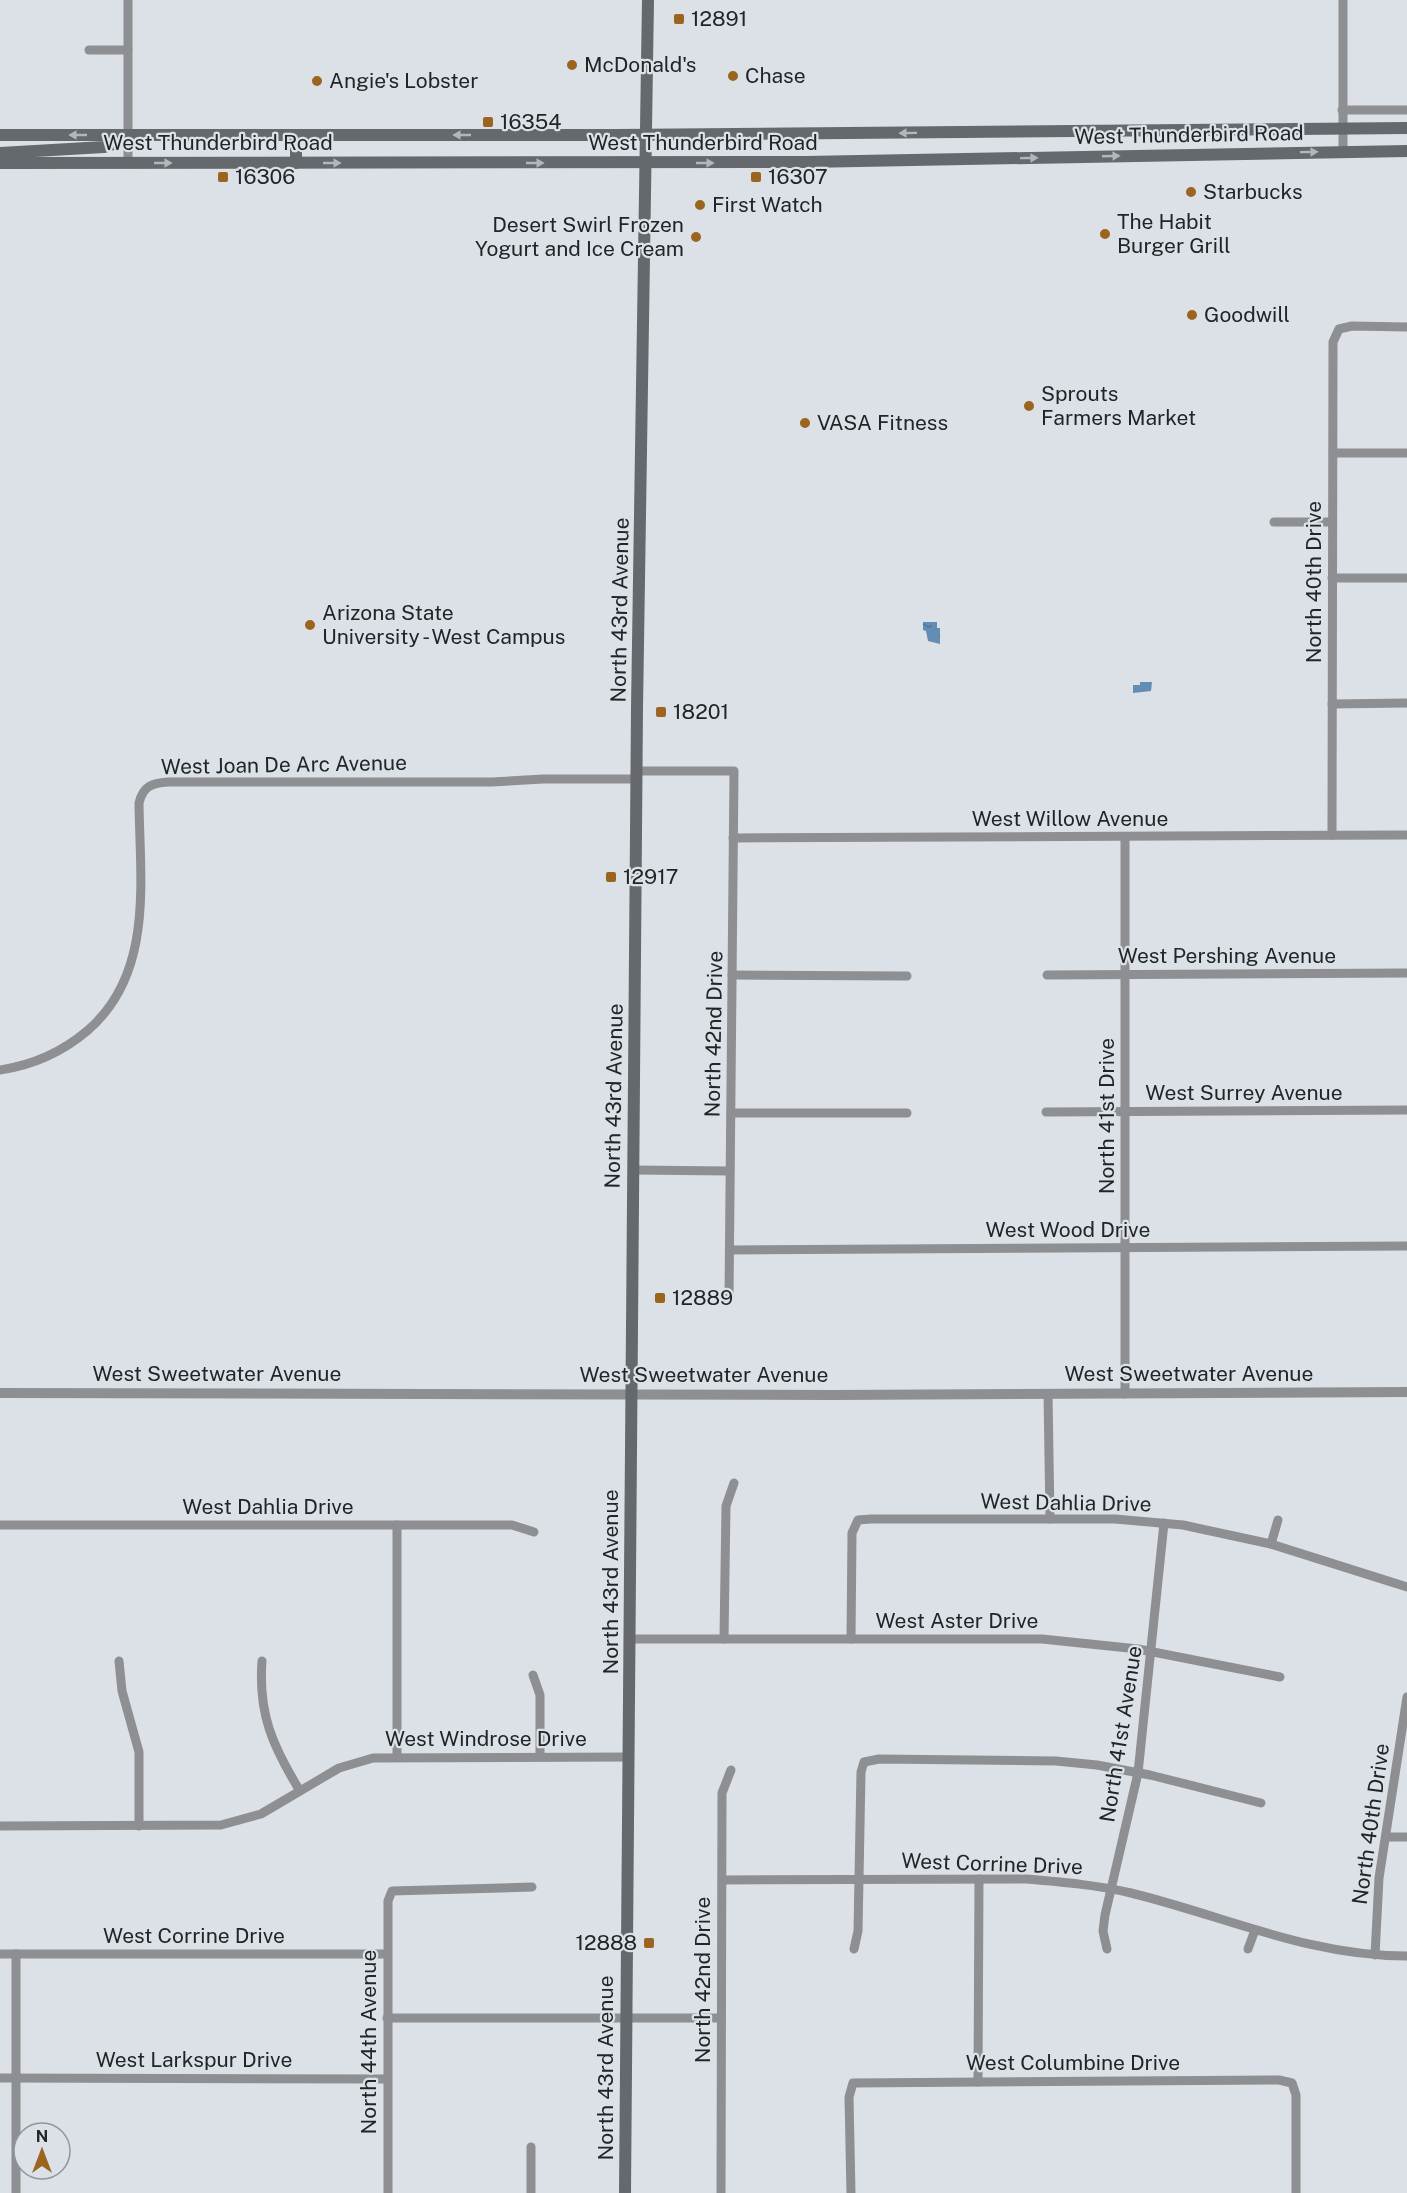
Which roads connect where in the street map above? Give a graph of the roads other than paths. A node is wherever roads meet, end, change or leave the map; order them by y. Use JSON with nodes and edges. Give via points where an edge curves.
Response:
{"nodes":[{"id":1,"x":128,"y":0,"type":"edge"},
{"id":2,"x":648,"y":0,"type":"edge"},
{"id":3,"x":1342,"y":0,"type":"edge"},
{"id":4,"x":128,"y":50,"type":"junction"},
{"id":5,"x":89,"y":51,"type":"dead end"},
{"id":6,"x":1342,"y":110,"type":"junction"},
{"id":7,"x":1407,"y":110,"type":"edge"},
{"id":8,"x":1343,"y":128,"type":"junction"},
{"id":9,"x":1407,"y":128,"type":"edge"},
{"id":10,"x":647,"y":134,"type":"junction"},
{"id":11,"x":0,"y":135,"type":"edge"},
{"id":12,"x":128,"y":135,"type":"junction"},
{"id":13,"x":296,"y":135,"type":"junction"},
{"id":14,"x":1407,"y":151,"type":"edge"},
{"id":15,"x":1343,"y":152,"type":"junction"},
{"id":16,"x":0,"y":153,"type":"edge"},
{"id":17,"x":0,"y":163,"type":"edge"},
{"id":18,"x":128,"y":163,"type":"junction"},
{"id":19,"x":296,"y":163,"type":"junction"},
{"id":20,"x":646,"y":163,"type":"junction"},
{"id":21,"x":1407,"y":327,"type":"edge"},
{"id":22,"x":1333,"y":453,"type":"junction"},
{"id":23,"x":1407,"y":453,"type":"edge"},
{"id":24,"x":1274,"y":522,"type":"dead end"},
{"id":25,"x":1332,"y":522,"type":"junction"},
{"id":26,"x":1332,"y":578,"type":"junction"},
{"id":27,"x":1407,"y":578,"type":"edge"},
{"id":28,"x":1332,"y":704,"type":"junction"},
{"id":29,"x":1407,"y":704,"type":"edge"},
{"id":30,"x":734,"y":771,"type":"joint"},
{"id":31,"x":637,"y":775,"type":"junction"},
{"id":32,"x":1407,"y":834,"type":"edge"},
{"id":33,"x":1332,"y":835,"type":"junction"},
{"id":34,"x":1125,"y":837,"type":"junction"},
{"id":35,"x":733,"y":838,"type":"junction"},
{"id":36,"x":1407,"y":973,"type":"edge"},
{"id":37,"x":1126,"y":974,"type":"junction"},
{"id":38,"x":732,"y":975,"type":"junction"},
{"id":39,"x":1047,"y":975,"type":"dead end"},
{"id":40,"x":907,"y":976,"type":"dead end"},
{"id":41,"x":0,"y":1070,"type":"edge"},
{"id":42,"x":1407,"y":1110,"type":"edge"},
{"id":43,"x":1046,"y":1112,"type":"dead end"},
{"id":44,"x":1125,"y":1112,"type":"junction"},
{"id":45,"x":731,"y":1113,"type":"junction"},
{"id":46,"x":907,"y":1113,"type":"dead end"},
{"id":47,"x":633,"y":1170,"type":"junction"},
{"id":48,"x":730,"y":1171,"type":"junction"},
{"id":49,"x":1407,"y":1246,"type":"edge"},
{"id":50,"x":1125,"y":1248,"type":"junction"},
{"id":51,"x":730,"y":1250,"type":"junction"},
{"id":52,"x":729,"y":1298,"type":"dead end"},
{"id":53,"x":1407,"y":1392,"type":"edge"},
{"id":54,"x":0,"y":1393,"type":"edge"},
{"id":55,"x":1048,"y":1394,"type":"junction"},
{"id":56,"x":1125,"y":1394,"type":"junction"},
{"id":57,"x":631,"y":1395,"type":"junction"},
{"id":58,"x":734,"y":1483,"type":"dead end"},
{"id":59,"x":1050,"y":1519,"type":"junction"},
{"id":60,"x":1278,"y":1520,"type":"dead end"},
{"id":61,"x":1164,"y":1523,"type":"junction"},
{"id":62,"x":0,"y":1525,"type":"edge"},
{"id":63,"x":397,"y":1525,"type":"junction"},
{"id":64,"x":534,"y":1532,"type":"dead end"},
{"id":65,"x":1271,"y":1544,"type":"junction"},
{"id":66,"x":1407,"y":1587,"type":"edge"},
{"id":67,"x":852,"y":1639,"type":"junction"},
{"id":68,"x":630,"y":1640,"type":"junction"},
{"id":69,"x":724,"y":1640,"type":"junction"},
{"id":70,"x":1152,"y":1652,"type":"junction"},
{"id":71,"x":119,"y":1661,"type":"dead end"},
{"id":72,"x":262,"y":1662,"type":"dead end"},
{"id":73,"x":533,"y":1675,"type":"dead end"},
{"id":74,"x":1280,"y":1677,"type":"dead end"},
{"id":75,"x":1407,"y":1697,"type":"edge"},
{"id":76,"x":1406,"y":1718,"type":"edge"},
{"id":77,"x":397,"y":1756,"type":"junction"},
{"id":78,"x":540,"y":1756,"type":"junction"},
{"id":79,"x":629,"y":1756,"type":"junction"},
{"id":80,"x":732,"y":1770,"type":"dead end"},
{"id":81,"x":1138,"y":1773,"type":"junction"},
{"id":82,"x":300,"y":1791,"type":"junction"},
{"id":83,"x":1261,"y":1803,"type":"dead end"},
{"id":84,"x":0,"y":1826,"type":"edge"},
{"id":85,"x":139,"y":1826,"type":"junction"},
{"id":86,"x":1386,"y":1837,"type":"junction"},
{"id":87,"x":1407,"y":1837,"type":"edge"},
{"id":88,"x":860,"y":1879,"type":"junction"},
{"id":89,"x":979,"y":1879,"type":"junction"},
{"id":90,"x":722,"y":1880,"type":"junction"},
{"id":91,"x":531,"y":1887,"type":"dead end"},
{"id":92,"x":1112,"y":1889,"type":"junction"},
{"id":93,"x":1255,"y":1930,"type":"junction"},
{"id":94,"x":854,"y":1949,"type":"dead end"},
{"id":95,"x":1107,"y":1949,"type":"dead end"},
{"id":96,"x":1248,"y":1949,"type":"dead end"},
{"id":97,"x":0,"y":1954,"type":"edge"},
{"id":98,"x":16,"y":1954,"type":"junction"},
{"id":99,"x":387,"y":1954,"type":"junction"},
{"id":100,"x":1375,"y":1955,"type":"junction"},
{"id":101,"x":1407,"y":1956,"type":"edge"},
{"id":102,"x":387,"y":2018,"type":"junction"},
{"id":103,"x":720,"y":2018,"type":"junction"},
{"id":104,"x":625,"y":2019,"type":"junction"},
{"id":105,"x":0,"y":2078,"type":"edge"},
{"id":106,"x":16,"y":2078,"type":"junction"},
{"id":107,"x":387,"y":2079,"type":"junction"},
{"id":108,"x":978,"y":2082,"type":"junction"},
{"id":109,"x":531,"y":2146,"type":"dead end"},
{"id":110,"x":16,"y":2193,"type":"edge"},
{"id":111,"x":388,"y":2193,"type":"edge"},
{"id":112,"x":531,"y":2193,"type":"edge"},
{"id":113,"x":625,"y":2193,"type":"edge"},
{"id":114,"x":721,"y":2193,"type":"edge"},
{"id":115,"x":850,"y":2193,"type":"edge"},
{"id":116,"x":1296,"y":2193,"type":"edge"}],
"edges":[{"from":1,"to":4,"type":"street"},
{"from":2,"to":10,"type":"main road","name":"North 43rd Avenue"},
{"from":3,"to":6,"type":"street"},
{"from":4,"to":5,"type":"street"},
{"from":4,"to":12,"type":"street"},
{"from":6,"to":7,"type":"street"},
{"from":6,"to":8,"type":"street"},
{"from":8,"to":9,"type":"main road","name":"West Thunderbird Road"},
{"from":8,"to":10,"type":"main road","name":"West Thunderbird Road","one_way":true},
{"from":8,"to":15,"type":"street"},
{"from":10,"to":13,"type":"main road","name":"West Thunderbird Road","one_way":true},
{"from":10,"to":20,"type":"main road","name":"North 43rd Avenue"},
{"from":12,"to":11,"type":"main road","name":"West Thunderbird Road","one_way":true},
{"from":12,"to":13,"type":"main road","name":"West Thunderbird Road"},
{"from":12,"to":16,"type":"main road","via":[[104,147]]},
{"from":12,"to":18,"type":"street"},
{"from":13,"to":19,"type":"main road"},
{"from":14,"to":15,"type":"main road","name":"West Thunderbird Road"},
{"from":20,"to":15,"type":"main road","name":"West Thunderbird Road","one_way":true},
{"from":17,"to":18,"type":"main road","name":"West Thunderbird Road"},
{"from":18,"to":19,"type":"main road","name":"West Thunderbird Road","one_way":true},
{"from":19,"to":20,"type":"main road","name":"West Thunderbird Road","one_way":true},
{"from":20,"to":31,"type":"main road","name":"North 43rd Avenue"},
{"from":21,"to":22,"type":"street","name":"North 40th Drive","via":[[1339,329],[1333,342]]},
{"from":22,"to":23,"type":"street"},
{"from":22,"to":25,"type":"street","name":"North 40th Drive"},
{"from":24,"to":25,"type":"street"},
{"from":25,"to":26,"type":"street","name":"North 40th Drive"},
{"from":26,"to":27,"type":"street"},
{"from":26,"to":28,"type":"street","name":"North 40th Drive"},
{"from":28,"to":29,"type":"street"},
{"from":28,"to":33,"type":"street","name":"North 40th Drive"},
{"from":30,"to":31,"type":"street","name":"West Joan De Arc Avenue"},
{"from":30,"to":35,"type":"street","name":"North 42nd Drive"},
{"from":31,"to":41,"type":"street","name":"West Joan De Arc Avenue","via":[[480,782],[168,782],[148,786],[139,803],[140,918],[125,983],[93,1026],[65,1048],[36,1062]]},
{"from":31,"to":47,"type":"main road","name":"North 43rd Avenue"},
{"from":32,"to":33,"type":"street","name":"West Willow Avenue"},
{"from":33,"to":34,"type":"street","name":"West Willow Avenue"},
{"from":34,"to":35,"type":"street","name":"West Willow Avenue"},
{"from":34,"to":37,"type":"street","name":"North 41st Drive"},
{"from":35,"to":38,"type":"street","name":"North 42nd Drive"},
{"from":36,"to":37,"type":"street","name":"West Pershing Avenue"},
{"from":37,"to":39,"type":"street","name":"West Pershing Avenue"},
{"from":37,"to":44,"type":"street","name":"North 41st Drive"},
{"from":38,"to":40,"type":"street"},
{"from":38,"to":45,"type":"street","name":"North 42nd Drive"},
{"from":42,"to":44,"type":"street","name":"West Surrey Avenue"},
{"from":43,"to":44,"type":"street","name":"West Surrey Avenue"},
{"from":44,"to":50,"type":"street","name":"North 41st Drive"},
{"from":45,"to":46,"type":"street"},
{"from":45,"to":48,"type":"street","name":"North 42nd Drive"},
{"from":47,"to":48,"type":"street"},
{"from":47,"to":57,"type":"main road","name":"North 43rd Avenue"},
{"from":48,"to":51,"type":"street","name":"North 42nd Drive"},
{"from":49,"to":50,"type":"street","name":"West Wood Drive"},
{"from":50,"to":51,"type":"street","name":"West Wood Drive"},
{"from":50,"to":56,"type":"street","name":"North 41st Drive"},
{"from":51,"to":52,"type":"street","name":"North 42nd Drive"},
{"from":53,"to":56,"type":"street","name":"West Sweetwater Avenue"},
{"from":54,"to":57,"type":"street","name":"West Sweetwater Avenue"},
{"from":55,"to":56,"type":"street","name":"West Sweetwater Avenue"},
{"from":55,"to":57,"type":"street","name":"West Sweetwater Avenue"},
{"from":55,"to":59,"type":"street"},
{"from":57,"to":68,"type":"main road","name":"North 43rd Avenue"},
{"from":58,"to":69,"type":"street","via":[[726,1506]]},
{"from":59,"to":61,"type":"street","name":"West Dahlia Drive"},
{"from":59,"to":67,"type":"street","name":"West Dahlia Drive","via":[[858,1520],[852,1533]]},
{"from":60,"to":65,"type":"street"},
{"from":61,"to":65,"type":"street","name":"West Dahlia Drive"},
{"from":61,"to":70,"type":"street","name":"North 41st Avenue"},
{"from":62,"to":63,"type":"street","name":"West Dahlia Drive"},
{"from":63,"to":64,"type":"street","name":"West Dahlia Drive","via":[[512,1525]]},
{"from":63,"to":77,"type":"street"},
{"from":65,"to":66,"type":"street","name":"West Dahlia Drive"},
{"from":67,"to":69,"type":"street","name":"West Aster Drive"},
{"from":67,"to":70,"type":"street","name":"West Aster Drive","via":[[1042,1639]]},
{"from":68,"to":69,"type":"street","name":"West Aster Drive"},
{"from":68,"to":79,"type":"main road","name":"North 43rd Avenue"},
{"from":70,"to":74,"type":"street","name":"West Aster Drive"},
{"from":70,"to":81,"type":"street","name":"North 41st Avenue"},
{"from":71,"to":85,"type":"street","via":[[122,1691],[139,1752]]},
{"from":72,"to":82,"type":"street","via":[[262,1705],[270,1736]]},
{"from":73,"to":78,"type":"street","via":[[540,1695]]},
{"from":75,"to":76,"type":"street","name":"North 40th Drive"},
{"from":76,"to":86,"type":"street","name":"North 40th Drive"},
{"from":77,"to":78,"type":"street","name":"West Windrose Drive"},
{"from":77,"to":82,"type":"street","name":"West Windrose Drive","via":[[339,1768]]},
{"from":78,"to":79,"type":"street","name":"West Windrose Drive"},
{"from":79,"to":104,"type":"main road","name":"North 43rd Avenue"},
{"from":80,"to":90,"type":"street","name":"North 42nd Drive","via":[[722,1793]]},
{"from":81,"to":83,"type":"street"},
{"from":81,"to":88,"type":"street","via":[[1056,1761],[864,1762]]},
{"from":81,"to":92,"type":"street","name":"North 41st Avenue"},
{"from":82,"to":85,"type":"street","name":"West Windrose Drive","via":[[261,1814],[220,1825]]},
{"from":84,"to":85,"type":"street","name":"West Windrose Drive"},
{"from":86,"to":87,"type":"street"},
{"from":86,"to":100,"type":"street","name":"North 40th Drive","via":[[1379,1878]]},
{"from":88,"to":89,"type":"street","name":"West Corrine Drive"},
{"from":88,"to":90,"type":"street","name":"West Corrine Drive"},
{"from":88,"to":94,"type":"street"},
{"from":89,"to":92,"type":"street","name":"West Corrine Drive","via":[[1027,1879]]},
{"from":89,"to":108,"type":"street"},
{"from":90,"to":103,"type":"street","name":"North 42nd Drive"},
{"from":91,"to":99,"type":"street","name":"North 44th Avenue","via":[[392,1891],[388,1901]]},
{"from":92,"to":93,"type":"street","name":"West Corrine Drive"},
{"from":92,"to":95,"type":"street","name":"North 41st Avenue","via":[[1103,1931]]},
{"from":93,"to":96,"type":"street"},
{"from":93,"to":100,"type":"street","name":"West Corrine Drive","via":[[1309,1946]]},
{"from":97,"to":98,"type":"street","name":"West Corrine Drive"},
{"from":98,"to":99,"type":"street","name":"West Corrine Drive"},
{"from":98,"to":106,"type":"street"},
{"from":99,"to":102,"type":"street","name":"North 44th Avenue"},
{"from":100,"to":101,"type":"street","name":"West Corrine Drive"},
{"from":102,"to":104,"type":"street"},
{"from":102,"to":107,"type":"street","name":"North 44th Avenue"},
{"from":103,"to":104,"type":"street"},
{"from":103,"to":114,"type":"street","name":"North 42nd Drive"},
{"from":104,"to":113,"type":"main road","name":"North 43rd Avenue"},
{"from":105,"to":106,"type":"street","name":"West Larkspur Drive"},
{"from":106,"to":107,"type":"street","name":"West Larkspur Drive"},
{"from":106,"to":110,"type":"street"},
{"from":107,"to":111,"type":"street","name":"North 44th Avenue"},
{"from":108,"to":115,"type":"street","name":"West Columbine Drive","via":[[853,2083],[849,2097]]},
{"from":108,"to":116,"type":"street","name":"West Columbine Drive","via":[[1292,2083],[1296,2095]]},
{"from":109,"to":112,"type":"street"}]}
